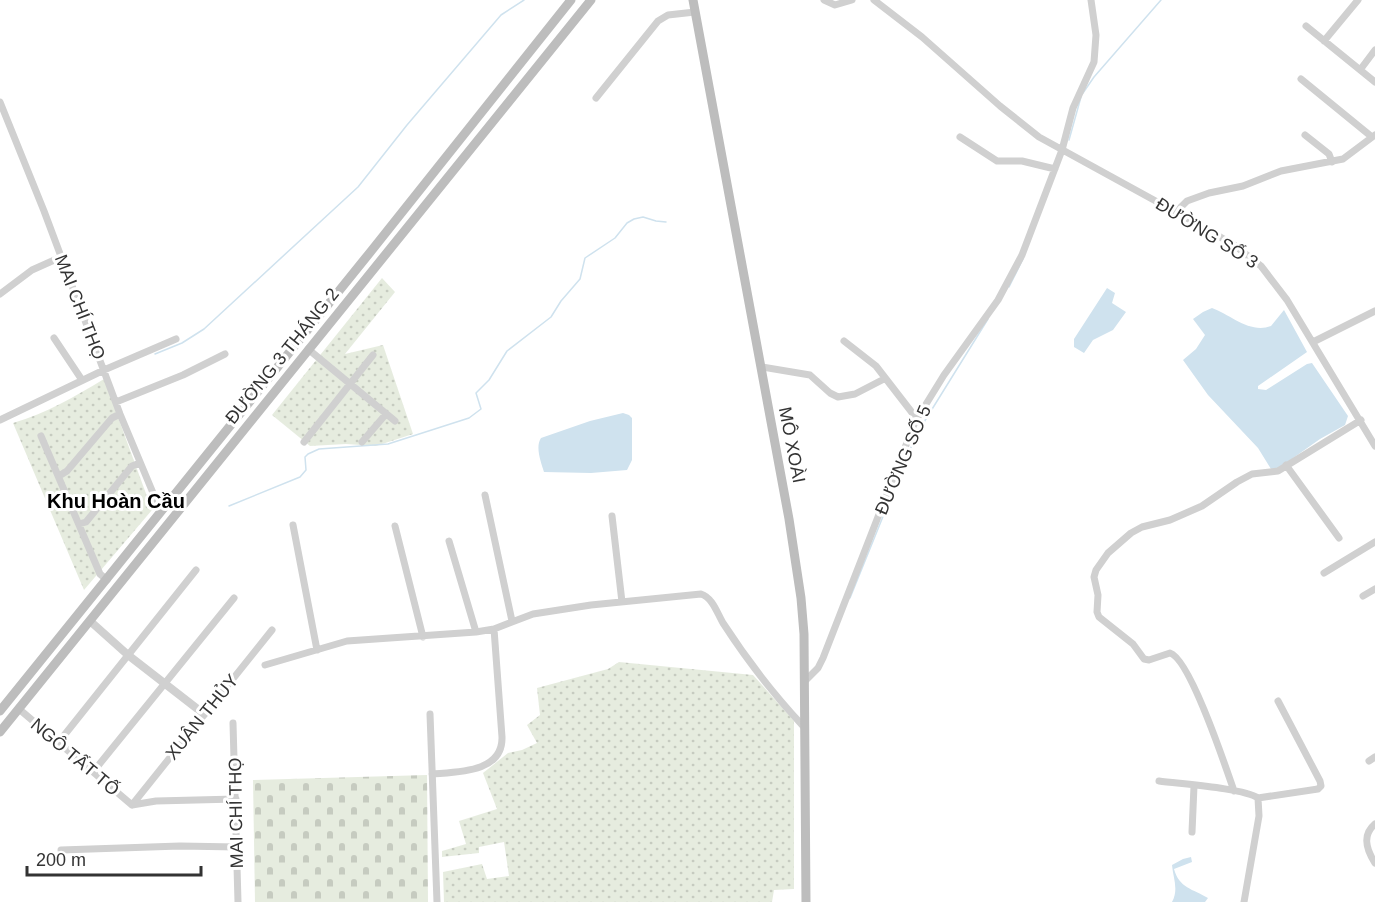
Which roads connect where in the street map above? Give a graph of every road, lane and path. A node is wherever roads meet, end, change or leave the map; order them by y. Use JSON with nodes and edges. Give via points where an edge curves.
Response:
{"nodes":[{"id":1,"x":571,"y":0,"type":"edge"},
{"id":2,"x":591,"y":0,"type":"edge"},
{"id":3,"x":693,"y":0,"type":"edge"},
{"id":4,"x":824,"y":0,"type":"edge"},
{"id":5,"x":852,"y":0,"type":"edge"},
{"id":6,"x":874,"y":0,"type":"edge"},
{"id":7,"x":1091,"y":0,"type":"edge"},
{"id":8,"x":1358,"y":0,"type":"edge"},
{"id":9,"x":694,"y":12,"type":"junction"},
{"id":10,"x":554,"y":22,"type":"junction"},
{"id":11,"x":1306,"y":26,"type":"dead end"},
{"id":12,"x":566,"y":31,"type":"junction"},
{"id":13,"x":1324,"y":41,"type":"junction"},
{"id":14,"x":1375,"y":50,"type":"edge"},
{"id":15,"x":1359,"y":70,"type":"junction"},
{"id":16,"x":1301,"y":79,"type":"dead end"},
{"id":17,"x":1375,"y":82,"type":"edge"},
{"id":18,"x":596,"y":98,"type":"dead end"},
{"id":19,"x":0,"y":102,"type":"edge"},
{"id":20,"x":1305,"y":135,"type":"dead end"},
{"id":21,"x":1374,"y":136,"type":"edge"},
{"id":22,"x":960,"y":137,"type":"dead end"},
{"id":23,"x":1062,"y":150,"type":"junction"},
{"id":24,"x":1332,"y":162,"type":"junction"},
{"id":25,"x":1055,"y":169,"type":"junction"},
{"id":26,"x":1176,"y":212,"type":"junction"},
{"id":27,"x":372,"y":250,"type":"junction"},
{"id":28,"x":61,"y":257,"type":"junction"},
{"id":29,"x":382,"y":259,"type":"junction"},
{"id":30,"x":0,"y":294,"type":"edge"},
{"id":31,"x":1375,"y":311,"type":"edge"},
{"id":32,"x":54,"y":338,"type":"dead end"},
{"id":33,"x":176,"y":339,"type":"dead end"},
{"id":34,"x":844,"y":341,"type":"dead end"},
{"id":35,"x":1313,"y":342,"type":"junction"},
{"id":36,"x":308,"y":350,"type":"junction"},
{"id":37,"x":225,"y":354,"type":"dead end"},
{"id":38,"x":373,"y":356,"type":"dead end"},
{"id":39,"x":762,"y":367,"type":"junction"},
{"id":40,"x":104,"y":370,"type":"junction"},
{"id":41,"x":884,"y":379,"type":"junction"},
{"id":42,"x":82,"y":380,"type":"junction"},
{"id":43,"x":350,"y":384,"type":"junction"},
{"id":44,"x":116,"y":402,"type":"junction"},
{"id":45,"x":120,"y":414,"type":"junction"},
{"id":46,"x":386,"y":414,"type":"junction"},
{"id":47,"x":917,"y":419,"type":"junction"},
{"id":48,"x":0,"y":420,"type":"edge"},
{"id":49,"x":1361,"y":420,"type":"junction"},
{"id":50,"x":395,"y":421,"type":"dead end"},
{"id":51,"x":223,"y":433,"type":"junction"},
{"id":52,"x":41,"y":436,"type":"dead end"},
{"id":53,"x":234,"y":442,"type":"junction"},
{"id":54,"x":304,"y":442,"type":"dead end"},
{"id":55,"x":362,"y":442,"type":"dead end"},
{"id":56,"x":1375,"y":446,"type":"edge"},
{"id":57,"x":140,"y":463,"type":"junction"},
{"id":58,"x":1286,"y":465,"type":"junction"},
{"id":59,"x":59,"y":476,"type":"junction"},
{"id":60,"x":485,"y":495,"type":"dead end"},
{"id":61,"x":161,"y":512,"type":"junction"},
{"id":62,"x":612,"y":516,"type":"dead end"},
{"id":63,"x":79,"y":524,"type":"junction"},
{"id":64,"x":293,"y":525,"type":"dead end"},
{"id":65,"x":395,"y":526,"type":"dead end"},
{"id":66,"x":1339,"y":538,"type":"dead end"},
{"id":67,"x":449,"y":540,"type":"dead end"},
{"id":68,"x":1375,"y":542,"type":"edge"},
{"id":69,"x":196,"y":570,"type":"dead end"},
{"id":70,"x":1324,"y":573,"type":"dead end"},
{"id":71,"x":107,"y":580,"type":"junction"},
{"id":72,"x":1375,"y":589,"type":"edge"},
{"id":73,"x":1363,"y":596,"type":"dead end"},
{"id":74,"x":234,"y":598,"type":"dead end"},
{"id":75,"x":622,"y":602,"type":"junction"},
{"id":76,"x":90,"y":621,"type":"junction"},
{"id":77,"x":512,"y":621,"type":"junction"},
{"id":78,"x":494,"y":629,"type":"junction"},
{"id":79,"x":272,"y":630,"type":"dead end"},
{"id":80,"x":476,"y":632,"type":"junction"},
{"id":81,"x":423,"y":637,"type":"junction"},
{"id":82,"x":317,"y":650,"type":"junction"},
{"id":83,"x":128,"y":655,"type":"junction"},
{"id":84,"x":265,"y":665,"type":"dead end"},
{"id":85,"x":805,"y":681,"type":"junction"},
{"id":86,"x":166,"y":684,"type":"junction"},
{"id":87,"x":1278,"y":701,"type":"dead end"},
{"id":88,"x":2,"y":704,"type":"edge"},
{"id":89,"x":19,"y":709,"type":"junction"},
{"id":90,"x":204,"y":714,"type":"junction"},
{"id":91,"x":430,"y":714,"type":"dead end"},
{"id":92,"x":233,"y":723,"type":"dead end"},
{"id":93,"x":804,"y":727,"type":"junction"},
{"id":94,"x":0,"y":732,"type":"edge"},
{"id":95,"x":58,"y":743,"type":"junction"},
{"id":96,"x":93,"y":772,"type":"junction"},
{"id":97,"x":432,"y":774,"type":"junction"},
{"id":98,"x":1159,"y":781,"type":"dead end"},
{"id":99,"x":1194,"y":786,"type":"junction"},
{"id":100,"x":1234,"y":791,"type":"junction"},
{"id":101,"x":1258,"y":798,"type":"junction"},
{"id":102,"x":236,"y":799,"type":"junction"},
{"id":103,"x":132,"y":805,"type":"junction"},
{"id":104,"x":1375,"y":824,"type":"edge"},
{"id":105,"x":1192,"y":832,"type":"dead end"},
{"id":106,"x":237,"y":847,"type":"junction"},
{"id":107,"x":62,"y":850,"type":"dead end"},
{"id":108,"x":1375,"y":863,"type":"edge"},
{"id":109,"x":238,"y":902,"type":"edge"},
{"id":110,"x":437,"y":902,"type":"edge"},
{"id":111,"x":806,"y":902,"type":"edge"},
{"id":112,"x":1244,"y":902,"type":"edge"}],
"edges":[{"from":1,"to":10,"type":"main road","name":"ĐƯỜNG 3 THÁNG 2"},
{"from":2,"to":12,"type":"main road","name":"ĐƯỜNG 3 THÁNG 2"},
{"from":3,"to":9,"type":"main road","name":"MÔ XOÀI"},
{"from":4,"to":5,"type":"street","via":[[835,5]]},
{"from":6,"to":23,"type":"street","name":"ĐƯỜNG SỐ 3","via":[[1017,120]]},
{"from":7,"to":23,"type":"street","name":"ĐƯỜNG SỐ 5","via":[[1095,55],[1073,108]]},
{"from":8,"to":13,"type":"street"},
{"from":9,"to":18,"type":"street","via":[[668,15],[658,21]]},
{"from":9,"to":39,"type":"main road","name":"MÔ XOÀI"},
{"from":10,"to":12,"type":"street"},
{"from":10,"to":27,"type":"main road","name":"ĐƯỜNG 3 THÁNG 2"},
{"from":11,"to":13,"type":"street"},
{"from":12,"to":29,"type":"main road","name":"ĐƯỜNG 3 THÁNG 2"},
{"from":13,"to":15,"type":"street"},
{"from":14,"to":15,"type":"street"},
{"from":15,"to":17,"type":"street"},
{"from":16,"to":21,"type":"street"},
{"from":19,"to":28,"type":"street","name":"MAI CHÍ THỌ"},
{"from":20,"to":24,"type":"street","via":[[1329,154]]},
{"from":21,"to":24,"type":"street","via":[[1343,159]]},
{"from":22,"to":25,"type":"street","via":[[997,161],[1022,161]]},
{"from":23,"to":25,"type":"street","name":"ĐƯỜNG SỐ 5"},
{"from":23,"to":26,"type":"street","name":"ĐƯỜNG SỐ 3"},
{"from":24,"to":26,"type":"street","via":[[1281,171],[1243,186],[1209,193],[1187,201]]},
{"from":25,"to":47,"type":"street","name":"ĐƯỜNG SỐ 5","via":[[1016,268]]},
{"from":26,"to":35,"type":"street","name":"ĐƯỜNG SỐ 3","via":[[1234,245],[1261,266]]},
{"from":27,"to":29,"type":"street"},
{"from":27,"to":51,"type":"main road","name":"ĐƯỜNG 3 THÁNG 2"},
{"from":28,"to":30,"type":"street","via":[[32,270]]},
{"from":28,"to":40,"type":"street","name":"MAI CHÍ THỌ"},
{"from":29,"to":36,"type":"main road","name":"ĐƯỜNG 3 THÁNG 2"},
{"from":31,"to":35,"type":"street"},
{"from":32,"to":42,"type":"street"},
{"from":33,"to":40,"type":"street"},
{"from":34,"to":41,"type":"street","via":[[876,366]]},
{"from":35,"to":49,"type":"street","name":"ĐƯỜNG SỐ 3"},
{"from":36,"to":43,"type":"street"},
{"from":36,"to":53,"type":"main road","name":"ĐƯỜNG 3 THÁNG 2"},
{"from":37,"to":44,"type":"street"},
{"from":38,"to":43,"type":"street"},
{"from":39,"to":41,"type":"street","via":[[810,375],[838,397],[855,394]]},
{"from":39,"to":85,"type":"main road","name":"MÔ XOÀI","via":[[801,598]]},
{"from":40,"to":42,"type":"street"},
{"from":40,"to":44,"type":"street","name":"MAI CHÍ THỌ"},
{"from":41,"to":47,"type":"street"},
{"from":42,"to":48,"type":"street"},
{"from":43,"to":46,"type":"street"},
{"from":43,"to":54,"type":"street"},
{"from":44,"to":45,"type":"street","name":"MAI CHÍ THỌ"},
{"from":45,"to":57,"type":"street","name":"MAI CHÍ THỌ"},
{"from":45,"to":59,"type":"street","via":[[112,417]]},
{"from":46,"to":50,"type":"street"},
{"from":46,"to":55,"type":"street"},
{"from":47,"to":85,"type":"street","name":"ĐƯỜNG SỐ 5","via":[[821,662]]},
{"from":49,"to":56,"type":"street","name":"ĐƯỜNG SỐ 3"},
{"from":49,"to":58,"type":"street"},
{"from":51,"to":53,"type":"street"},
{"from":51,"to":61,"type":"main road","name":"ĐƯỜNG 3 THÁNG 2"},
{"from":52,"to":59,"type":"street"},
{"from":53,"to":76,"type":"main road","name":"ĐƯỜNG 3 THÁNG 2"},
{"from":57,"to":61,"type":"street","name":"MAI CHÍ THỌ"},
{"from":57,"to":63,"type":"street","via":[[132,466],[86,522]]},
{"from":58,"to":66,"type":"street"},
{"from":58,"to":100,"type":"street","via":[[1273,472],[1252,474],[1193,511],[1137,530],[1108,553],[1095,574],[1099,616],[1133,644],[1144,659],[1170,653],[1177,658],[1201,703]]},
{"from":59,"to":63,"type":"street"},
{"from":60,"to":77,"type":"street"},
{"from":61,"to":71,"type":"main road","name":"ĐƯỜNG 3 THÁNG 2"},
{"from":62,"to":75,"type":"street"},
{"from":63,"to":71,"type":"street","via":[[100,574]]},
{"from":64,"to":82,"type":"street"},
{"from":65,"to":81,"type":"street"},
{"from":67,"to":80,"type":"street"},
{"from":68,"to":70,"type":"street"},
{"from":69,"to":83,"type":"street"},
{"from":71,"to":88,"type":"main road","name":"ĐƯỜNG 3 THÁNG 2"},
{"from":72,"to":73,"type":"street"},
{"from":74,"to":86,"type":"street"},
{"from":75,"to":77,"type":"street","via":[[533,614]]},
{"from":75,"to":93,"type":"street","via":[[701,594],[708,597],[753,667]]},
{"from":76,"to":83,"type":"street"},
{"from":76,"to":89,"type":"main road","name":"ĐƯỜNG 3 THÁNG 2"},
{"from":77,"to":78,"type":"street"},
{"from":78,"to":80,"type":"street"},
{"from":78,"to":97,"type":"street","via":[[501,748],[480,768]]},
{"from":79,"to":90,"type":"street","name":"XUÂN THỦY"},
{"from":80,"to":81,"type":"street"},
{"from":81,"to":82,"type":"street","via":[[359,640]]},
{"from":82,"to":84,"type":"street"},
{"from":83,"to":86,"type":"street"},
{"from":83,"to":95,"type":"street"},
{"from":85,"to":93,"type":"main road","name":"MÔ XOÀI"},
{"from":86,"to":90,"type":"street"},
{"from":86,"to":96,"type":"street"},
{"from":87,"to":101,"type":"street","via":[[1321,786]]},
{"from":89,"to":94,"type":"main road","name":"ĐƯỜNG 3 THÁNG 2"},
{"from":89,"to":95,"type":"street","name":"NGÔ TẤT TỐ"},
{"from":90,"to":103,"type":"street","name":"XUÂN THỦY"},
{"from":91,"to":97,"type":"street"},
{"from":92,"to":102,"type":"street","name":"MAI CHÍ THỌ"},
{"from":93,"to":111,"type":"main road","name":"MÔ XOÀI"},
{"from":95,"to":96,"type":"street","name":"NGÔ TẤT TỐ"},
{"from":96,"to":103,"type":"street","name":"NGÔ TẤT TỐ"},
{"from":97,"to":110,"type":"street"},
{"from":98,"to":99,"type":"street"},
{"from":99,"to":100,"type":"street"},
{"from":99,"to":105,"type":"street"},
{"from":100,"to":101,"type":"street"},
{"from":101,"to":112,"type":"street","via":[[1259,816]]},
{"from":102,"to":103,"type":"street"},
{"from":102,"to":106,"type":"street","name":"MAI CHÍ THỌ"},
{"from":104,"to":108,"type":"street","via":[[1366,836]]},
{"from":106,"to":107,"type":"street"},
{"from":106,"to":109,"type":"street","name":"MAI CHÍ THỌ"}]}
